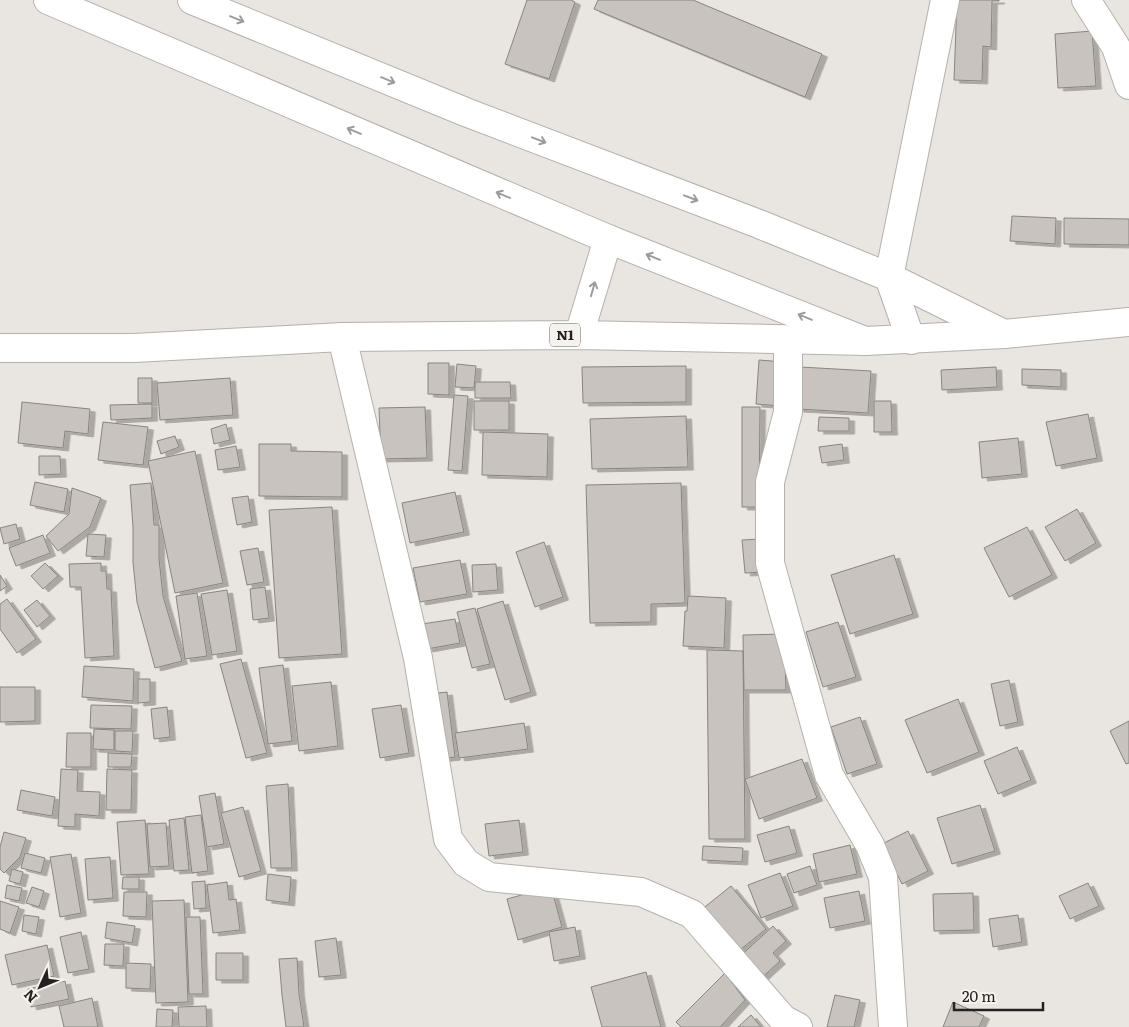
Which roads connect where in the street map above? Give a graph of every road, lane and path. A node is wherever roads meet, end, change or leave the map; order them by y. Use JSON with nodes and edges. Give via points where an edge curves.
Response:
{"nodes":[{"id":1,"x":192,"y":0,"type":"edge"},
{"id":2,"x":945,"y":0,"type":"edge"},
{"id":3,"x":1086,"y":0,"type":"edge"},
{"id":4,"x":54,"y":1,"type":"edge"},
{"id":5,"x":1129,"y":85,"type":"edge"},
{"id":6,"x":608,"y":239,"type":"junction"},
{"id":7,"x":889,"y":277,"type":"junction"},
{"id":8,"x":1129,"y":322,"type":"edge"},
{"id":9,"x":1004,"y":334,"type":"junction"},
{"id":10,"x":579,"y":335,"type":"junction"},
{"id":11,"x":342,"y":337,"type":"junction"},
{"id":12,"x":788,"y":340,"type":"junction"},
{"id":13,"x":911,"y":340,"type":"junction"},
{"id":14,"x":866,"y":341,"type":"junction"},
{"id":15,"x":0,"y":348,"type":"edge"},
{"id":16,"x":798,"y":1027,"type":"edge"},
{"id":17,"x":893,"y":1027,"type":"edge"}],
"edges":[{"from":1,"to":7,"type":"main road","one_way":true,"via":[[468,113]]},
{"from":2,"to":7,"type":"main road"},
{"from":3,"to":5,"type":"main road","via":[[1116,47]]},
{"from":6,"to":4,"type":"main road","one_way":true},
{"from":10,"to":6,"type":"main road","one_way":true},
{"from":14,"to":6,"type":"main road","one_way":true},
{"from":7,"to":9,"type":"main road"},
{"from":7,"to":13,"type":"main road"},
{"from":8,"to":9,"type":"main road","number":"N1"},
{"from":9,"to":13,"type":"main road","number":"N1"},
{"from":10,"to":11,"type":"main road","number":"N1"},
{"from":10,"to":12,"type":"main road","number":"N1"},
{"from":11,"to":15,"type":"main road","number":"N1","via":[[134,348]]},
{"from":11,"to":16,"type":"main road","via":[[418,658],[448,839],[466,863],[489,877],[641,892],[692,914],[783,1018]]},
{"from":12,"to":14,"type":"main road","number":"N1"},
{"from":12,"to":17,"type":"main road","via":[[788,412],[770,482],[770,563],[830,776],[870,844],[883,877]]},
{"from":13,"to":14,"type":"main road","number":"N1"}]}
